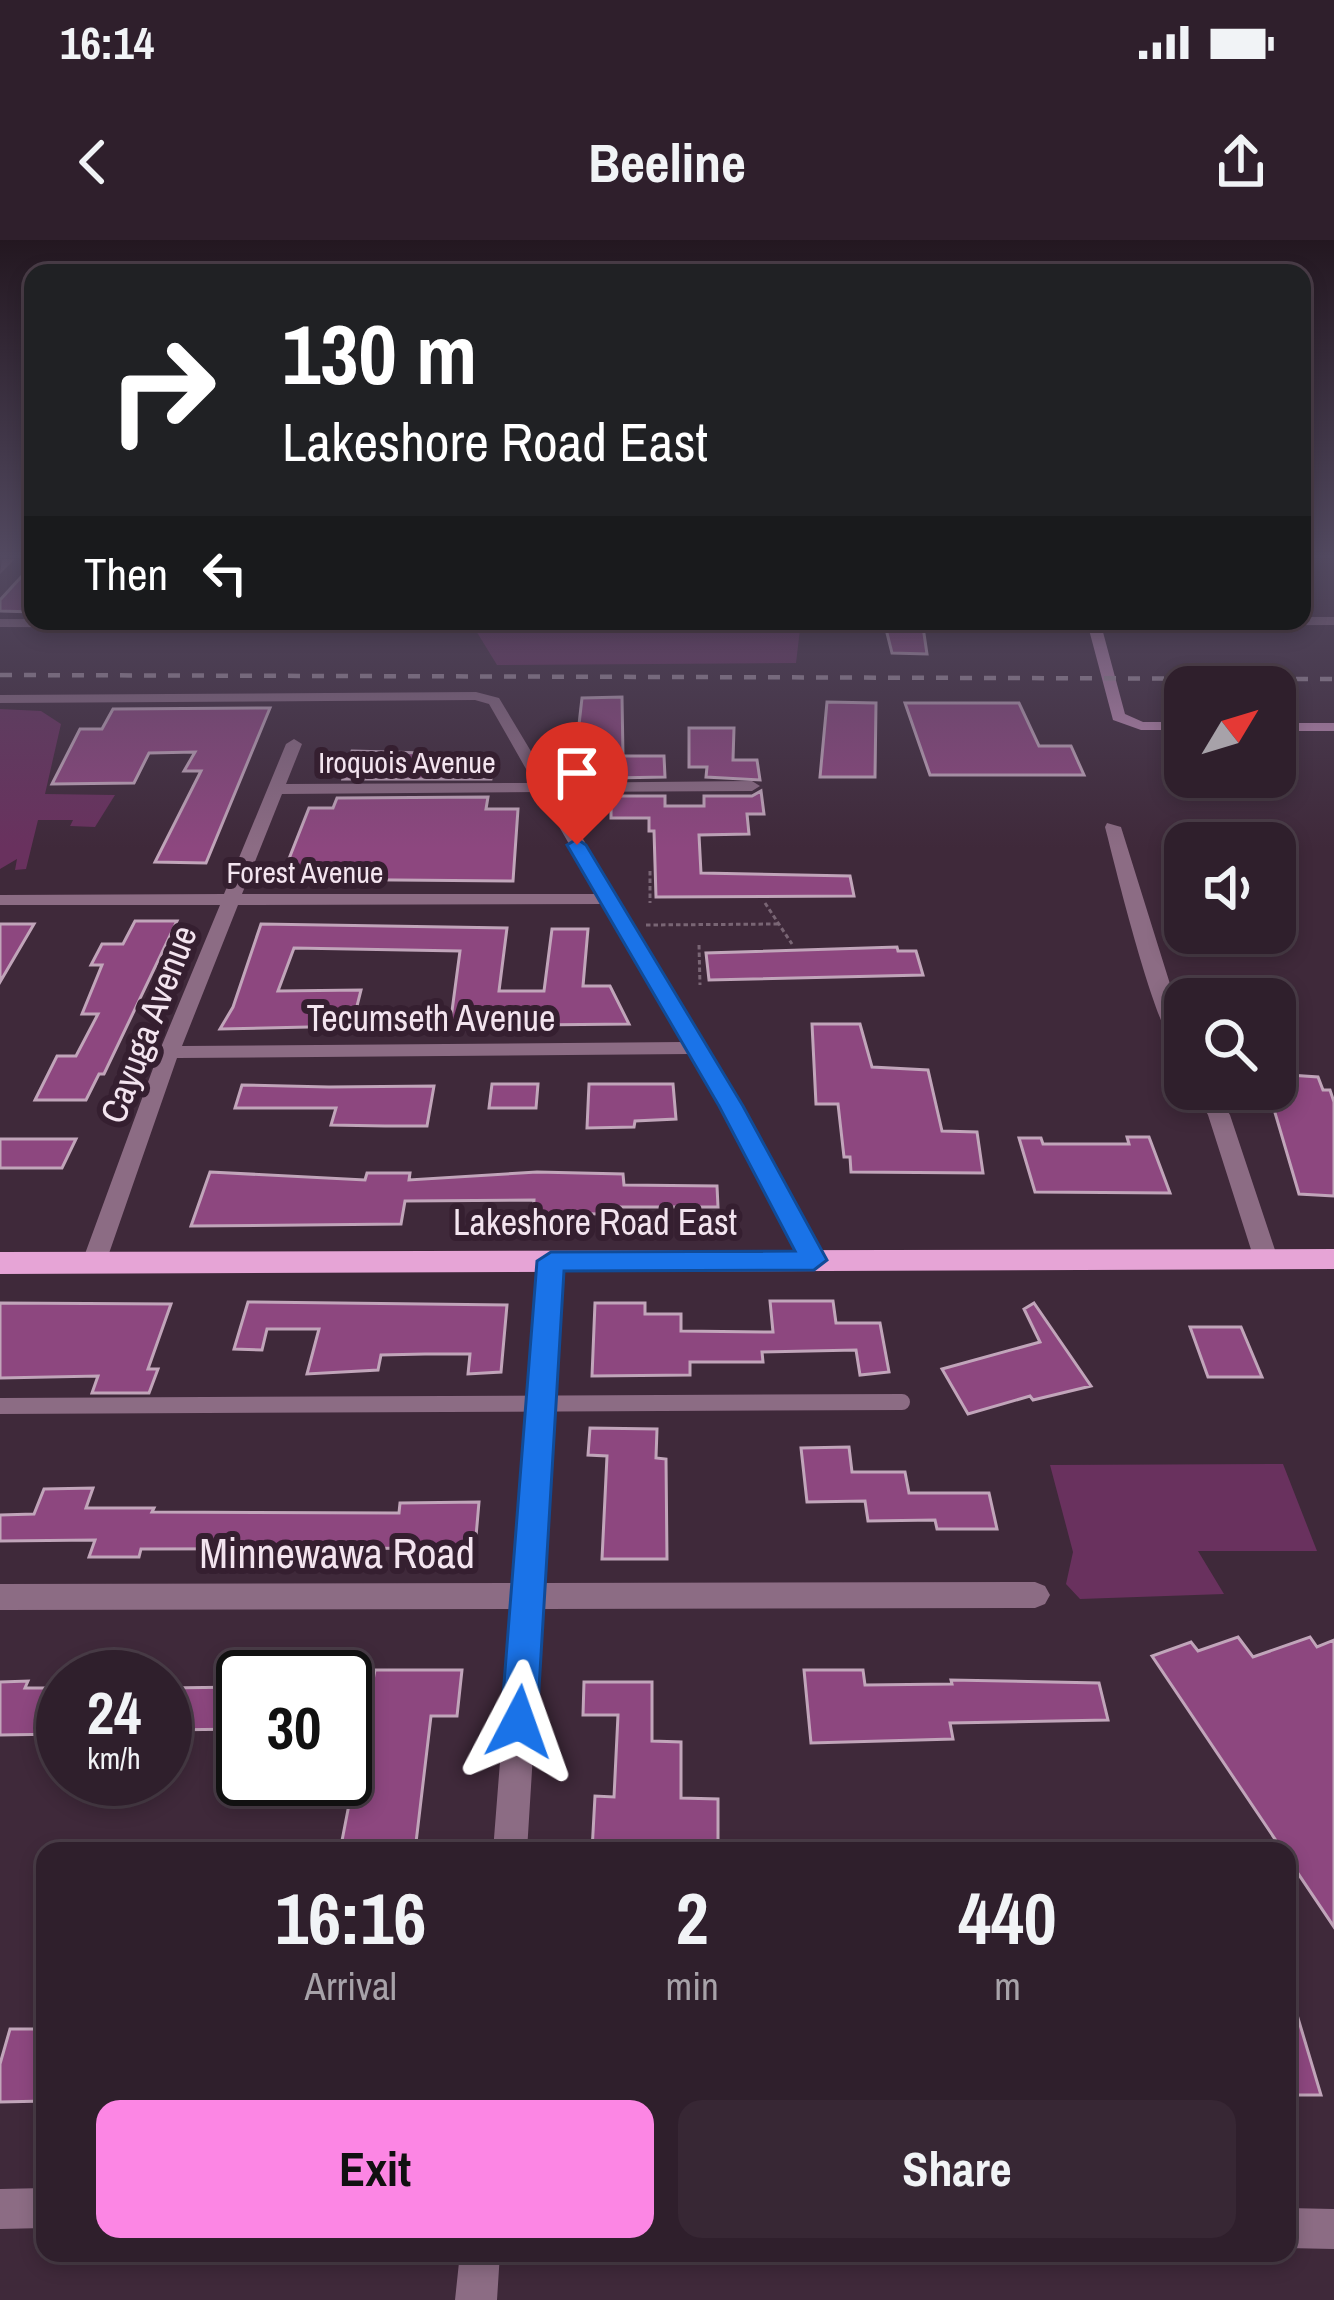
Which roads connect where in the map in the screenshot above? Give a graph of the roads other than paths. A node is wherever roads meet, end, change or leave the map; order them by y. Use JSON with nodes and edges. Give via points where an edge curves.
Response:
{"nodes":[{"id":1,"x":1102,"y":655,"type":"edge"},
{"id":2,"x":0,"y":699,"type":"edge"},
{"id":3,"x":1164,"y":727,"type":"edge"},
{"id":4,"x":1296,"y":727,"type":"edge"},
{"id":5,"x":1334,"y":727,"type":"edge"},
{"id":6,"x":294,"y":744,"type":"dead end"},
{"id":7,"x":752,"y":786,"type":"dead end"},
{"id":8,"x":545,"y":788,"type":"junction"},
{"id":9,"x":277,"y":789,"type":"junction"},
{"id":10,"x":1113,"y":827,"type":"dead end"},
{"id":11,"x":232,"y":899,"type":"junction"},
{"id":12,"x":609,"y":899,"type":"junction"},
{"id":13,"x":0,"y":900,"type":"edge"},
{"id":14,"x":1164,"y":1003,"type":"edge"},
{"id":15,"x":694,"y":1048,"type":"junction"},
{"id":16,"x":169,"y":1052,"type":"junction"},
{"id":17,"x":1216,"y":1110,"type":"edge"},
{"id":18,"x":1266,"y":1259,"type":"junction"},
{"id":19,"x":1334,"y":1259,"type":"edge"},
{"id":20,"x":814,"y":1260,"type":"junction"},
{"id":21,"x":551,"y":1261,"type":"junction"},
{"id":22,"x":94,"y":1262,"type":"junction"},
{"id":23,"x":0,"y":1263,"type":"edge"},
{"id":24,"x":902,"y":1402,"type":"dead end"},
{"id":25,"x":544,"y":1405,"type":"junction"},
{"id":26,"x":0,"y":1406,"type":"edge"},
{"id":27,"x":529,"y":1593,"type":"junction"},
{"id":28,"x":1035,"y":1594,"type":"dead end"},
{"id":29,"x":0,"y":1597,"type":"edge"},
{"id":30,"x":511,"y":1842,"type":"edge"},
{"id":31,"x":0,"y":2209,"type":"edge"},
{"id":32,"x":36,"y":2209,"type":"edge"},
{"id":33,"x":1296,"y":2228,"type":"edge"},
{"id":34,"x":1334,"y":2229,"type":"edge"},
{"id":35,"x":479,"y":2262,"type":"edge"},
{"id":36,"x":476,"y":2300,"type":"edge"}],
"edges":[{"from":1,"to":3,"type":"street","via":[[1118,717]]},
{"from":2,"to":8,"type":"street","via":[[488,698]]},
{"from":4,"to":5,"type":"street"},
{"from":6,"to":9,"type":"street","name":"Cayuga Avenue"},
{"from":7,"to":8,"type":"street","name":"Iroquois Avenue"},
{"from":8,"to":9,"type":"street","name":"Iroquois Avenue"},
{"from":8,"to":12,"type":"street"},
{"from":9,"to":11,"type":"street","name":"Cayuga Avenue"},
{"from":10,"to":14,"type":"street"},
{"from":11,"to":12,"type":"street","name":"Forest Avenue"},
{"from":11,"to":13,"type":"street","name":"Forest Avenue"},
{"from":11,"to":16,"type":"street","name":"Cayuga Avenue"},
{"from":12,"to":15,"type":"street"},
{"from":15,"to":16,"type":"street","name":"Tecumseth Avenue"},
{"from":15,"to":20,"type":"street"},
{"from":16,"to":22,"type":"street","name":"Cayuga Avenue"},
{"from":17,"to":18,"type":"street"},
{"from":18,"to":19,"type":"main road","name":"Lakeshore Road East"},
{"from":18,"to":20,"type":"main road","name":"Lakeshore Road East"},
{"from":20,"to":21,"type":"main road","name":"Lakeshore Road East"},
{"from":21,"to":22,"type":"main road","name":"Lakeshore Road East"},
{"from":21,"to":25,"type":"street"},
{"from":22,"to":23,"type":"main road","name":"Lakeshore Road East"},
{"from":24,"to":25,"type":"lane"},
{"from":25,"to":26,"type":"lane"},
{"from":25,"to":27,"type":"street"},
{"from":27,"to":28,"type":"street","name":"Minnewawa Road"},
{"from":27,"to":29,"type":"street","name":"Minnewawa Road"},
{"from":27,"to":30,"type":"street"},
{"from":31,"to":32,"type":"street"},
{"from":33,"to":34,"type":"street"},
{"from":35,"to":36,"type":"street"}]}
